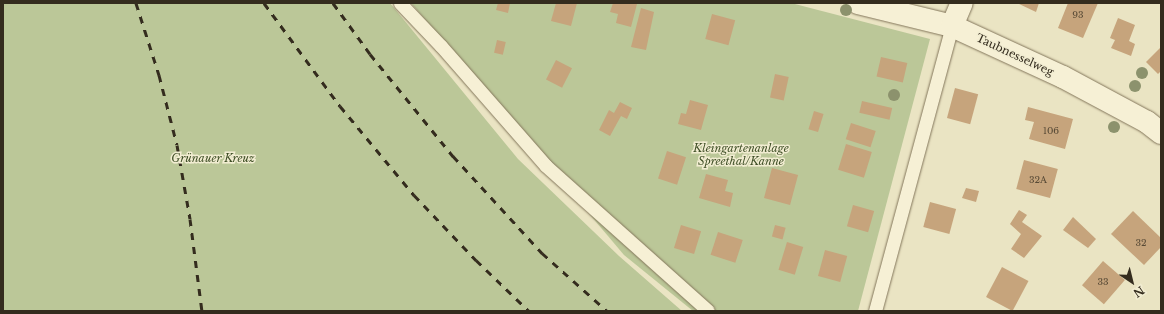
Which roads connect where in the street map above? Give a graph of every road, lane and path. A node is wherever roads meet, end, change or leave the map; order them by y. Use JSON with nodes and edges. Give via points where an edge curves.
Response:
{"nodes":[{"id":1,"x":400,"y":3,"type":"edge"},
{"id":2,"x":858,"y":3,"type":"edge"},
{"id":3,"x":962,"y":3,"type":"edge"},
{"id":4,"x":952,"y":26,"type":"junction"},
{"id":5,"x":1161,"y":133,"type":"edge"},
{"id":6,"x":708,"y":311,"type":"edge"},
{"id":7,"x":875,"y":311,"type":"edge"}],
"edges":[{"from":1,"to":6,"type":"lane","via":[[442,46],[546,166]]},
{"from":2,"to":4,"type":"street","name":"Taubnesselweg"},
{"from":3,"to":4,"type":"street"},
{"from":4,"to":5,"type":"street","name":"Taubnesselweg","via":[[1063,77],[1147,122]]},
{"from":4,"to":7,"type":"lane"}]}
